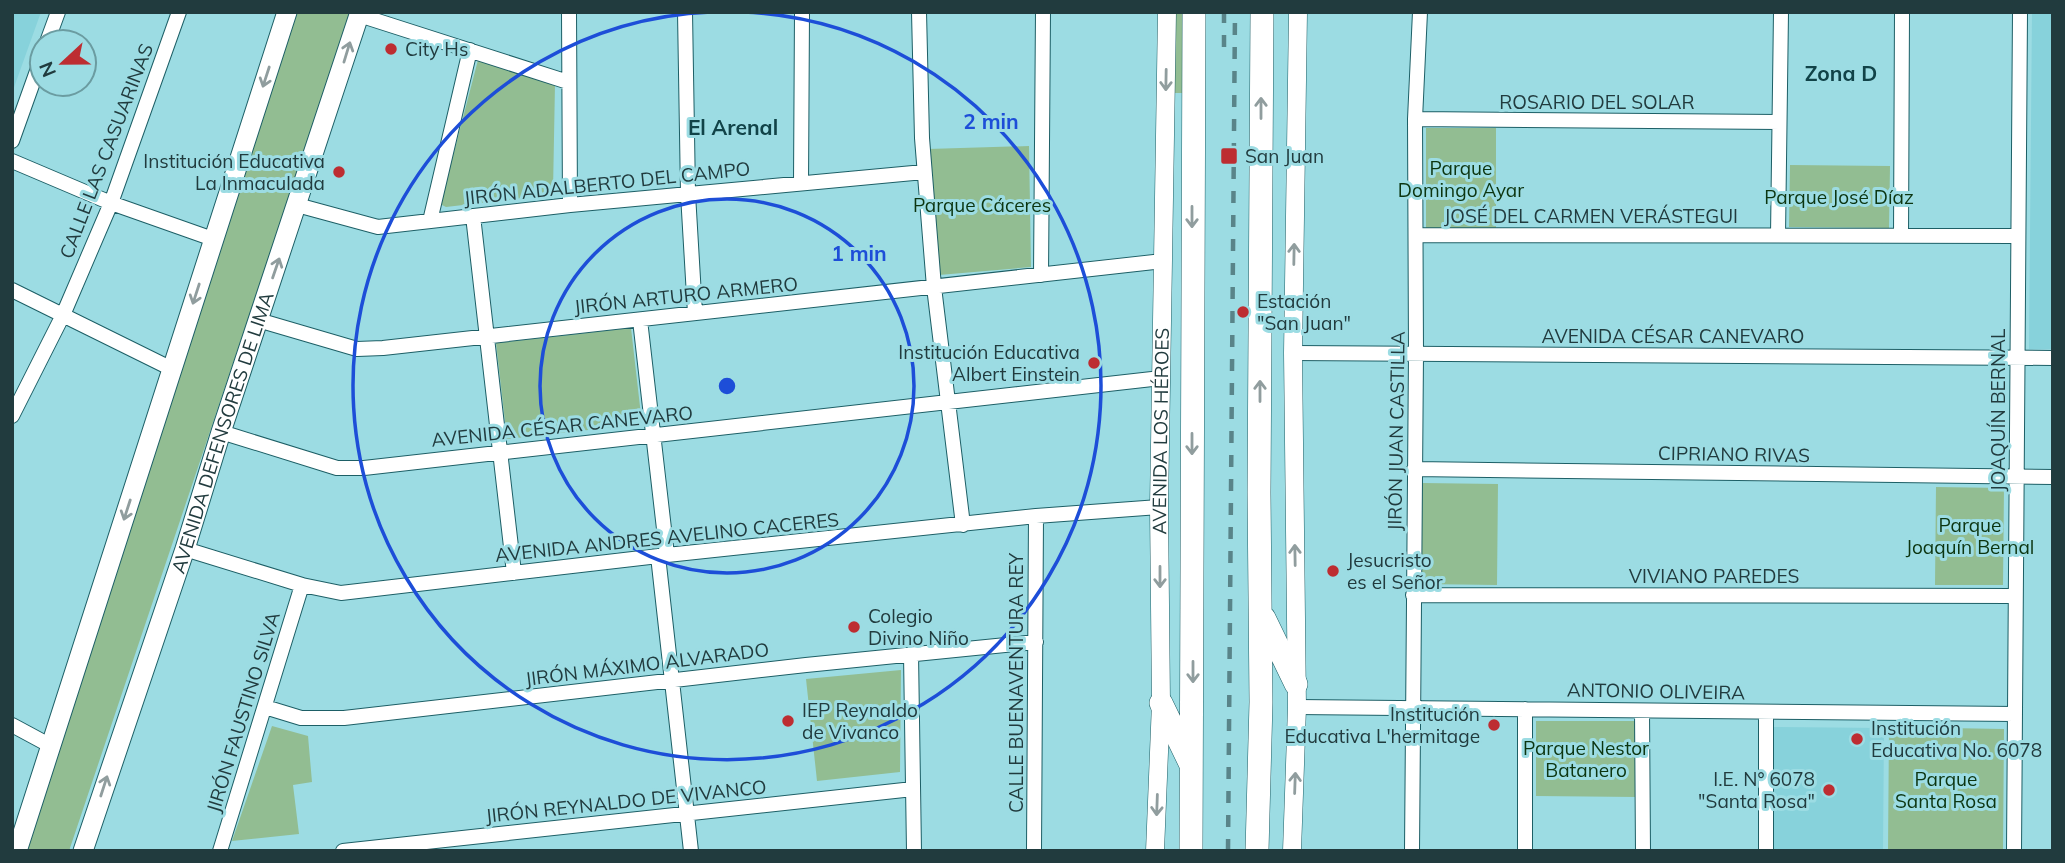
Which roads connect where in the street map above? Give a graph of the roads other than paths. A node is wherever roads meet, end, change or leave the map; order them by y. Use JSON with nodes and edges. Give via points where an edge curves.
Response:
{"nodes":[{"id":1,"x":179,"y":12,"type":"edge"},
{"id":2,"x":287,"y":12,"type":"edge"},
{"id":3,"x":569,"y":12,"type":"edge"},
{"id":4,"x":685,"y":12,"type":"edge"},
{"id":5,"x":802,"y":12,"type":"edge"},
{"id":6,"x":919,"y":12,"type":"edge"},
{"id":7,"x":1043,"y":12,"type":"edge"},
{"id":8,"x":1167,"y":12,"type":"edge"},
{"id":9,"x":1194,"y":12,"type":"edge"},
{"id":10,"x":1262,"y":12,"type":"edge"},
{"id":11,"x":1298,"y":12,"type":"edge"},
{"id":12,"x":1420,"y":12,"type":"edge"},
{"id":13,"x":1781,"y":12,"type":"edge"},
{"id":14,"x":1902,"y":12,"type":"edge"},
{"id":15,"x":2020,"y":12,"type":"edge"},
{"id":16,"x":359,"y":14,"type":"edge"},
{"id":17,"x":470,"y":50,"type":"junction"},
{"id":18,"x":568,"y":82,"type":"junction"},
{"id":19,"x":28,"y":96,"type":"edge"},
{"id":20,"x":1415,"y":120,"type":"junction"},
{"id":21,"x":1779,"y":122,"type":"junction"},
{"id":22,"x":12,"y":141,"type":"edge"},
{"id":23,"x":12,"y":161,"type":"edge"},
{"id":24,"x":924,"y":172,"type":"junction"},
{"id":25,"x":801,"y":183,"type":"junction"},
{"id":26,"x":688,"y":194,"type":"junction"},
{"id":27,"x":111,"y":203,"type":"junction"},
{"id":28,"x":297,"y":205,"type":"junction"},
{"id":29,"x":570,"y":205,"type":"junction"},
{"id":30,"x":473,"y":216,"type":"junction"},
{"id":31,"x":430,"y":221,"type":"junction"},
{"id":32,"x":1416,"y":235,"type":"junction"},
{"id":33,"x":1778,"y":235,"type":"junction"},
{"id":34,"x":1901,"y":236,"type":"junction"},
{"id":35,"x":2018,"y":236,"type":"junction"},
{"id":36,"x":213,"y":239,"type":"junction"},
{"id":37,"x":1163,"y":261,"type":"junction"},
{"id":38,"x":1041,"y":275,"type":"junction"},
{"id":39,"x":934,"y":287,"type":"junction"},
{"id":40,"x":12,"y":289,"type":"edge"},
{"id":41,"x":695,"y":313,"type":"junction"},
{"id":42,"x":63,"y":315,"type":"junction"},
{"id":43,"x":258,"y":320,"type":"junction"},
{"id":44,"x":640,"y":320,"type":"junction"},
{"id":45,"x":486,"y":337,"type":"junction"},
{"id":46,"x":1293,"y":353,"type":"junction"},
{"id":47,"x":1416,"y":354,"type":"junction"},
{"id":48,"x":2017,"y":358,"type":"junction"},
{"id":49,"x":2053,"y":358,"type":"edge"},
{"id":50,"x":172,"y":369,"type":"junction"},
{"id":51,"x":1161,"y":378,"type":"junction"},
{"id":52,"x":947,"y":402,"type":"junction"},
{"id":53,"x":12,"y":416,"type":"edge"},
{"id":54,"x":221,"y":432,"type":"junction"},
{"id":55,"x":653,"y":435,"type":"junction"},
{"id":56,"x":500,"y":453,"type":"junction"},
{"id":57,"x":1414,"y":469,"type":"junction"},
{"id":58,"x":2017,"y":477,"type":"junction"},
{"id":59,"x":2053,"y":477,"type":"edge"},
{"id":60,"x":1159,"y":507,"type":"junction"},
{"id":61,"x":1037,"y":516,"type":"junction"},
{"id":62,"x":963,"y":525,"type":"junction"},
{"id":63,"x":185,"y":549,"type":"junction"},
{"id":64,"x":663,"y":555,"type":"junction"},
{"id":65,"x":514,"y":573,"type":"junction"},
{"id":66,"x":302,"y":585,"type":"junction"},
{"id":67,"x":1413,"y":595,"type":"junction"},
{"id":68,"x":2015,"y":596,"type":"junction"},
{"id":69,"x":1261,"y":613,"type":"junction"},
{"id":70,"x":1036,"y":642,"type":"junction"},
{"id":71,"x":911,"y":654,"type":"junction"},
{"id":72,"x":672,"y":680,"type":"junction"},
{"id":73,"x":1297,"y":696,"type":"junction"},
{"id":74,"x":1161,"y":703,"type":"junction"},
{"id":75,"x":265,"y":707,"type":"junction"},
{"id":76,"x":1413,"y":708,"type":"junction"},
{"id":77,"x":1525,"y":709,"type":"junction"},
{"id":78,"x":1642,"y":710,"type":"junction"},
{"id":79,"x":1766,"y":712,"type":"junction"},
{"id":80,"x":2015,"y":714,"type":"junction"},
{"id":81,"x":12,"y":725,"type":"edge"},
{"id":82,"x":51,"y":746,"type":"junction"},
{"id":83,"x":1193,"y":769,"type":"junction"},
{"id":84,"x":913,"y":789,"type":"junction"},
{"id":85,"x":687,"y":813,"type":"junction"},
{"id":86,"x":17,"y":851,"type":"edge"},
{"id":87,"x":83,"y":851,"type":"edge"},
{"id":88,"x":220,"y":851,"type":"edge"},
{"id":89,"x":343,"y":851,"type":"edge"},
{"id":90,"x":691,"y":851,"type":"edge"},
{"id":91,"x":914,"y":851,"type":"edge"},
{"id":92,"x":1034,"y":851,"type":"edge"},
{"id":93,"x":1155,"y":851,"type":"edge"},
{"id":94,"x":1191,"y":851,"type":"edge"},
{"id":95,"x":1257,"y":851,"type":"edge"},
{"id":96,"x":1292,"y":851,"type":"edge"},
{"id":97,"x":1412,"y":851,"type":"edge"},
{"id":98,"x":1525,"y":851,"type":"edge"},
{"id":99,"x":1643,"y":851,"type":"edge"},
{"id":100,"x":1766,"y":851,"type":"edge"},
{"id":101,"x":2014,"y":851,"type":"edge"}],
"edges":[{"from":1,"to":27,"type":"street","name":"CALLE LAS CASUARINAS"},
{"from":2,"to":36,"type":"main road","one_way":true},
{"from":3,"to":18,"type":"street"},
{"from":4,"to":26,"type":"street"},
{"from":5,"to":25,"type":"street"},
{"from":6,"to":24,"type":"street"},
{"from":7,"to":38,"type":"street"},
{"from":8,"to":37,"type":"street","name":"AVENIDA LOS HÉROES","one_way":true},
{"from":9,"to":83,"type":"main road","name":"AVENIDA LOS HÉROES","one_way":true},
{"from":69,"to":10,"type":"main road","one_way":true},
{"from":46,"to":11,"type":"street","one_way":true},
{"from":12,"to":20,"type":"street","name":"JIRÓN JUAN CASTILLA"},
{"from":13,"to":21,"type":"street"},
{"from":14,"to":34,"type":"street"},
{"from":15,"to":35,"type":"street","name":"JOAQUÍN BERNAL"},
{"from":16,"to":17,"type":"street"},
{"from":28,"to":16,"type":"main road","name":"AVENIDA DEFENSORES DE LIMA","one_way":true},
{"from":17,"to":18,"type":"street"},
{"from":17,"to":31,"type":"street"},
{"from":18,"to":29,"type":"street"},
{"from":19,"to":22,"type":"street"},
{"from":20,"to":21,"type":"street","name":"ROSARIO DEL SOLAR"},
{"from":20,"to":32,"type":"street","name":"JIRÓN JUAN CASTILLA"},
{"from":21,"to":33,"type":"street"},
{"from":23,"to":27,"type":"street"},
{"from":24,"to":25,"type":"street","name":"JIRÓN ADALBERTO DEL CAMPO"},
{"from":24,"to":39,"type":"street"},
{"from":25,"to":26,"type":"street","name":"JIRÓN ADALBERTO DEL CAMPO"},
{"from":26,"to":29,"type":"street","name":"JIRÓN ADALBERTO DEL CAMPO"},
{"from":26,"to":41,"type":"street"},
{"from":27,"to":36,"type":"street"},
{"from":27,"to":42,"type":"street","name":"CALLE LAS CASUARINAS"},
{"from":28,"to":31,"type":"street","name":"JIRÓN ADALBERTO DEL CAMPO","via":[[378,227]]},
{"from":43,"to":28,"type":"main road","name":"AVENIDA DEFENSORES DE LIMA","one_way":true},
{"from":29,"to":30,"type":"street","name":"JIRÓN ADALBERTO DEL CAMPO"},
{"from":30,"to":31,"type":"street","name":"JIRÓN ADALBERTO DEL CAMPO"},
{"from":30,"to":45,"type":"street"},
{"from":32,"to":33,"type":"street","name":"JOSÉ DEL CARMEN VERÁSTEGUI"},
{"from":32,"to":47,"type":"street","name":"JIRÓN JUAN CASTILLA"},
{"from":33,"to":34,"type":"street","name":"JOSÉ DEL CARMEN VERÁSTEGUI"},
{"from":34,"to":35,"type":"street","name":"JOSÉ DEL CARMEN VERÁSTEGUI"},
{"from":35,"to":48,"type":"street","name":"JOAQUÍN BERNAL"},
{"from":36,"to":50,"type":"main road","one_way":true},
{"from":37,"to":38,"type":"street","name":"JIRÓN ARTURO ARMERO"},
{"from":37,"to":51,"type":"street","name":"AVENIDA LOS HÉROES"},
{"from":38,"to":39,"type":"street","name":"JIRÓN ARTURO ARMERO"},
{"from":39,"to":41,"type":"street","name":"JIRÓN ARTURO ARMERO"},
{"from":39,"to":52,"type":"street"},
{"from":40,"to":42,"type":"street"},
{"from":41,"to":44,"type":"street","name":"JIRÓN ARTURO ARMERO"},
{"from":42,"to":50,"type":"street"},
{"from":42,"to":53,"type":"street","name":"CALLE LAS CASUARINAS"},
{"from":43,"to":45,"type":"street","name":"JIRÓN ARTURO ARMERO","via":[[357,349]]},
{"from":43,"to":54,"type":"main road","name":"AVENIDA DEFENSORES DE LIMA"},
{"from":44,"to":45,"type":"street","name":"JIRÓN ARTURO ARMERO"},
{"from":44,"to":55,"type":"street"},
{"from":45,"to":56,"type":"street"},
{"from":46,"to":47,"type":"street","name":"AVENIDA CÉSAR CANEVARO"},
{"from":73,"to":46,"type":"street","one_way":true},
{"from":47,"to":48,"type":"street","name":"AVENIDA CÉSAR CANEVARO"},
{"from":47,"to":57,"type":"street","name":"JIRÓN JUAN CASTILLA"},
{"from":48,"to":49,"type":"street","name":"AVENIDA CÉSAR CANEVARO"},
{"from":48,"to":58,"type":"street","name":"JOAQUÍN BERNAL"},
{"from":50,"to":82,"type":"main road","one_way":true},
{"from":51,"to":52,"type":"street","name":"AVENIDA CÉSAR CANEVARO"},
{"from":51,"to":60,"type":"street","name":"AVENIDA LOS HÉROES"},
{"from":52,"to":55,"type":"street","name":"AVENIDA CÉSAR CANEVARO"},
{"from":52,"to":62,"type":"street"},
{"from":54,"to":56,"type":"street","name":"AVENIDA CÉSAR CANEVARO","via":[[337,468]]},
{"from":54,"to":63,"type":"main road","name":"AVENIDA DEFENSORES DE LIMA"},
{"from":55,"to":56,"type":"street","name":"AVENIDA CÉSAR CANEVARO"},
{"from":55,"to":64,"type":"street"},
{"from":56,"to":65,"type":"street"},
{"from":57,"to":58,"type":"street","name":"CIPRIANO RIVAS"},
{"from":57,"to":67,"type":"street","name":"JIRÓN JUAN CASTILLA"},
{"from":58,"to":59,"type":"street","name":"CIPRIANO RIVAS"},
{"from":58,"to":68,"type":"street","name":"JOAQUÍN BERNAL"},
{"from":60,"to":61,"type":"street","name":"AVENIDA ANDRES AVELINO CACERES"},
{"from":60,"to":74,"type":"street","name":"AVENIDA LOS HÉROES","one_way":true},
{"from":61,"to":62,"type":"street","name":"AVENIDA ANDRES AVELINO CACERES"},
{"from":61,"to":70,"type":"street","name":"CALLE BUENAVENTURA REY"},
{"from":62,"to":64,"type":"street","name":"AVENIDA ANDRES AVELINO CACERES"},
{"from":63,"to":66,"type":"street","name":"AVENIDA ANDRES AVELINO CACERES"},
{"from":87,"to":63,"type":"main road","name":"AVENIDA DEFENSORES DE LIMA","one_way":true},
{"from":64,"to":65,"type":"street","name":"AVENIDA ANDRES AVELINO CACERES"},
{"from":64,"to":72,"type":"street"},
{"from":65,"to":66,"type":"street","name":"AVENIDA ANDRES AVELINO CACERES","via":[[341,593]]},
{"from":66,"to":75,"type":"street","name":"JIRÓN FAUSTINO SILVA"},
{"from":67,"to":68,"type":"street","name":"VIVIANO PAREDES"},
{"from":67,"to":76,"type":"street","name":"JIRÓN JUAN CASTILLA"},
{"from":68,"to":80,"type":"street","name":"JOAQUÍN BERNAL"},
{"from":69,"to":73,"type":"main road"},
{"from":69,"to":95,"type":"main road"},
{"from":70,"to":71,"type":"street","name":"JIRÓN MÁXIMO ALVARADO"},
{"from":70,"to":92,"type":"street","name":"CALLE BUENAVENTURA REY"},
{"from":71,"to":72,"type":"street","name":"JIRÓN MÁXIMO ALVARADO"},
{"from":71,"to":84,"type":"street"},
{"from":72,"to":75,"type":"street","name":"JIRÓN MÁXIMO ALVARADO","via":[[344,718],[301,718]]},
{"from":72,"to":85,"type":"street"},
{"from":73,"to":76,"type":"street","name":"ANTONIO OLIVEIRA"},
{"from":96,"to":73,"type":"street","one_way":true},
{"from":74,"to":83,"type":"main road"},
{"from":74,"to":93,"type":"street","name":"AVENIDA LOS HÉROES","one_way":true},
{"from":75,"to":88,"type":"street","name":"JIRÓN FAUSTINO SILVA"},
{"from":76,"to":77,"type":"street","name":"ANTONIO OLIVEIRA"},
{"from":76,"to":97,"type":"street","name":"JIRÓN JUAN CASTILLA"},
{"from":77,"to":78,"type":"street","name":"ANTONIO OLIVEIRA"},
{"from":77,"to":98,"type":"street"},
{"from":78,"to":79,"type":"street","name":"ANTONIO OLIVEIRA"},
{"from":78,"to":99,"type":"street"},
{"from":79,"to":80,"type":"street","name":"ANTONIO OLIVEIRA"},
{"from":79,"to":100,"type":"street"},
{"from":80,"to":101,"type":"street","name":"JOAQUÍN BERNAL"},
{"from":81,"to":82,"type":"street"},
{"from":82,"to":86,"type":"main road"},
{"from":83,"to":94,"type":"main road","name":"AVENIDA LOS HÉROES"},
{"from":84,"to":85,"type":"street","name":"JIRÓN REYNALDO DE VIVANCO"},
{"from":84,"to":91,"type":"street"},
{"from":85,"to":89,"type":"street","name":"JIRÓN REYNALDO DE VIVANCO"},
{"from":85,"to":90,"type":"street"}]}
